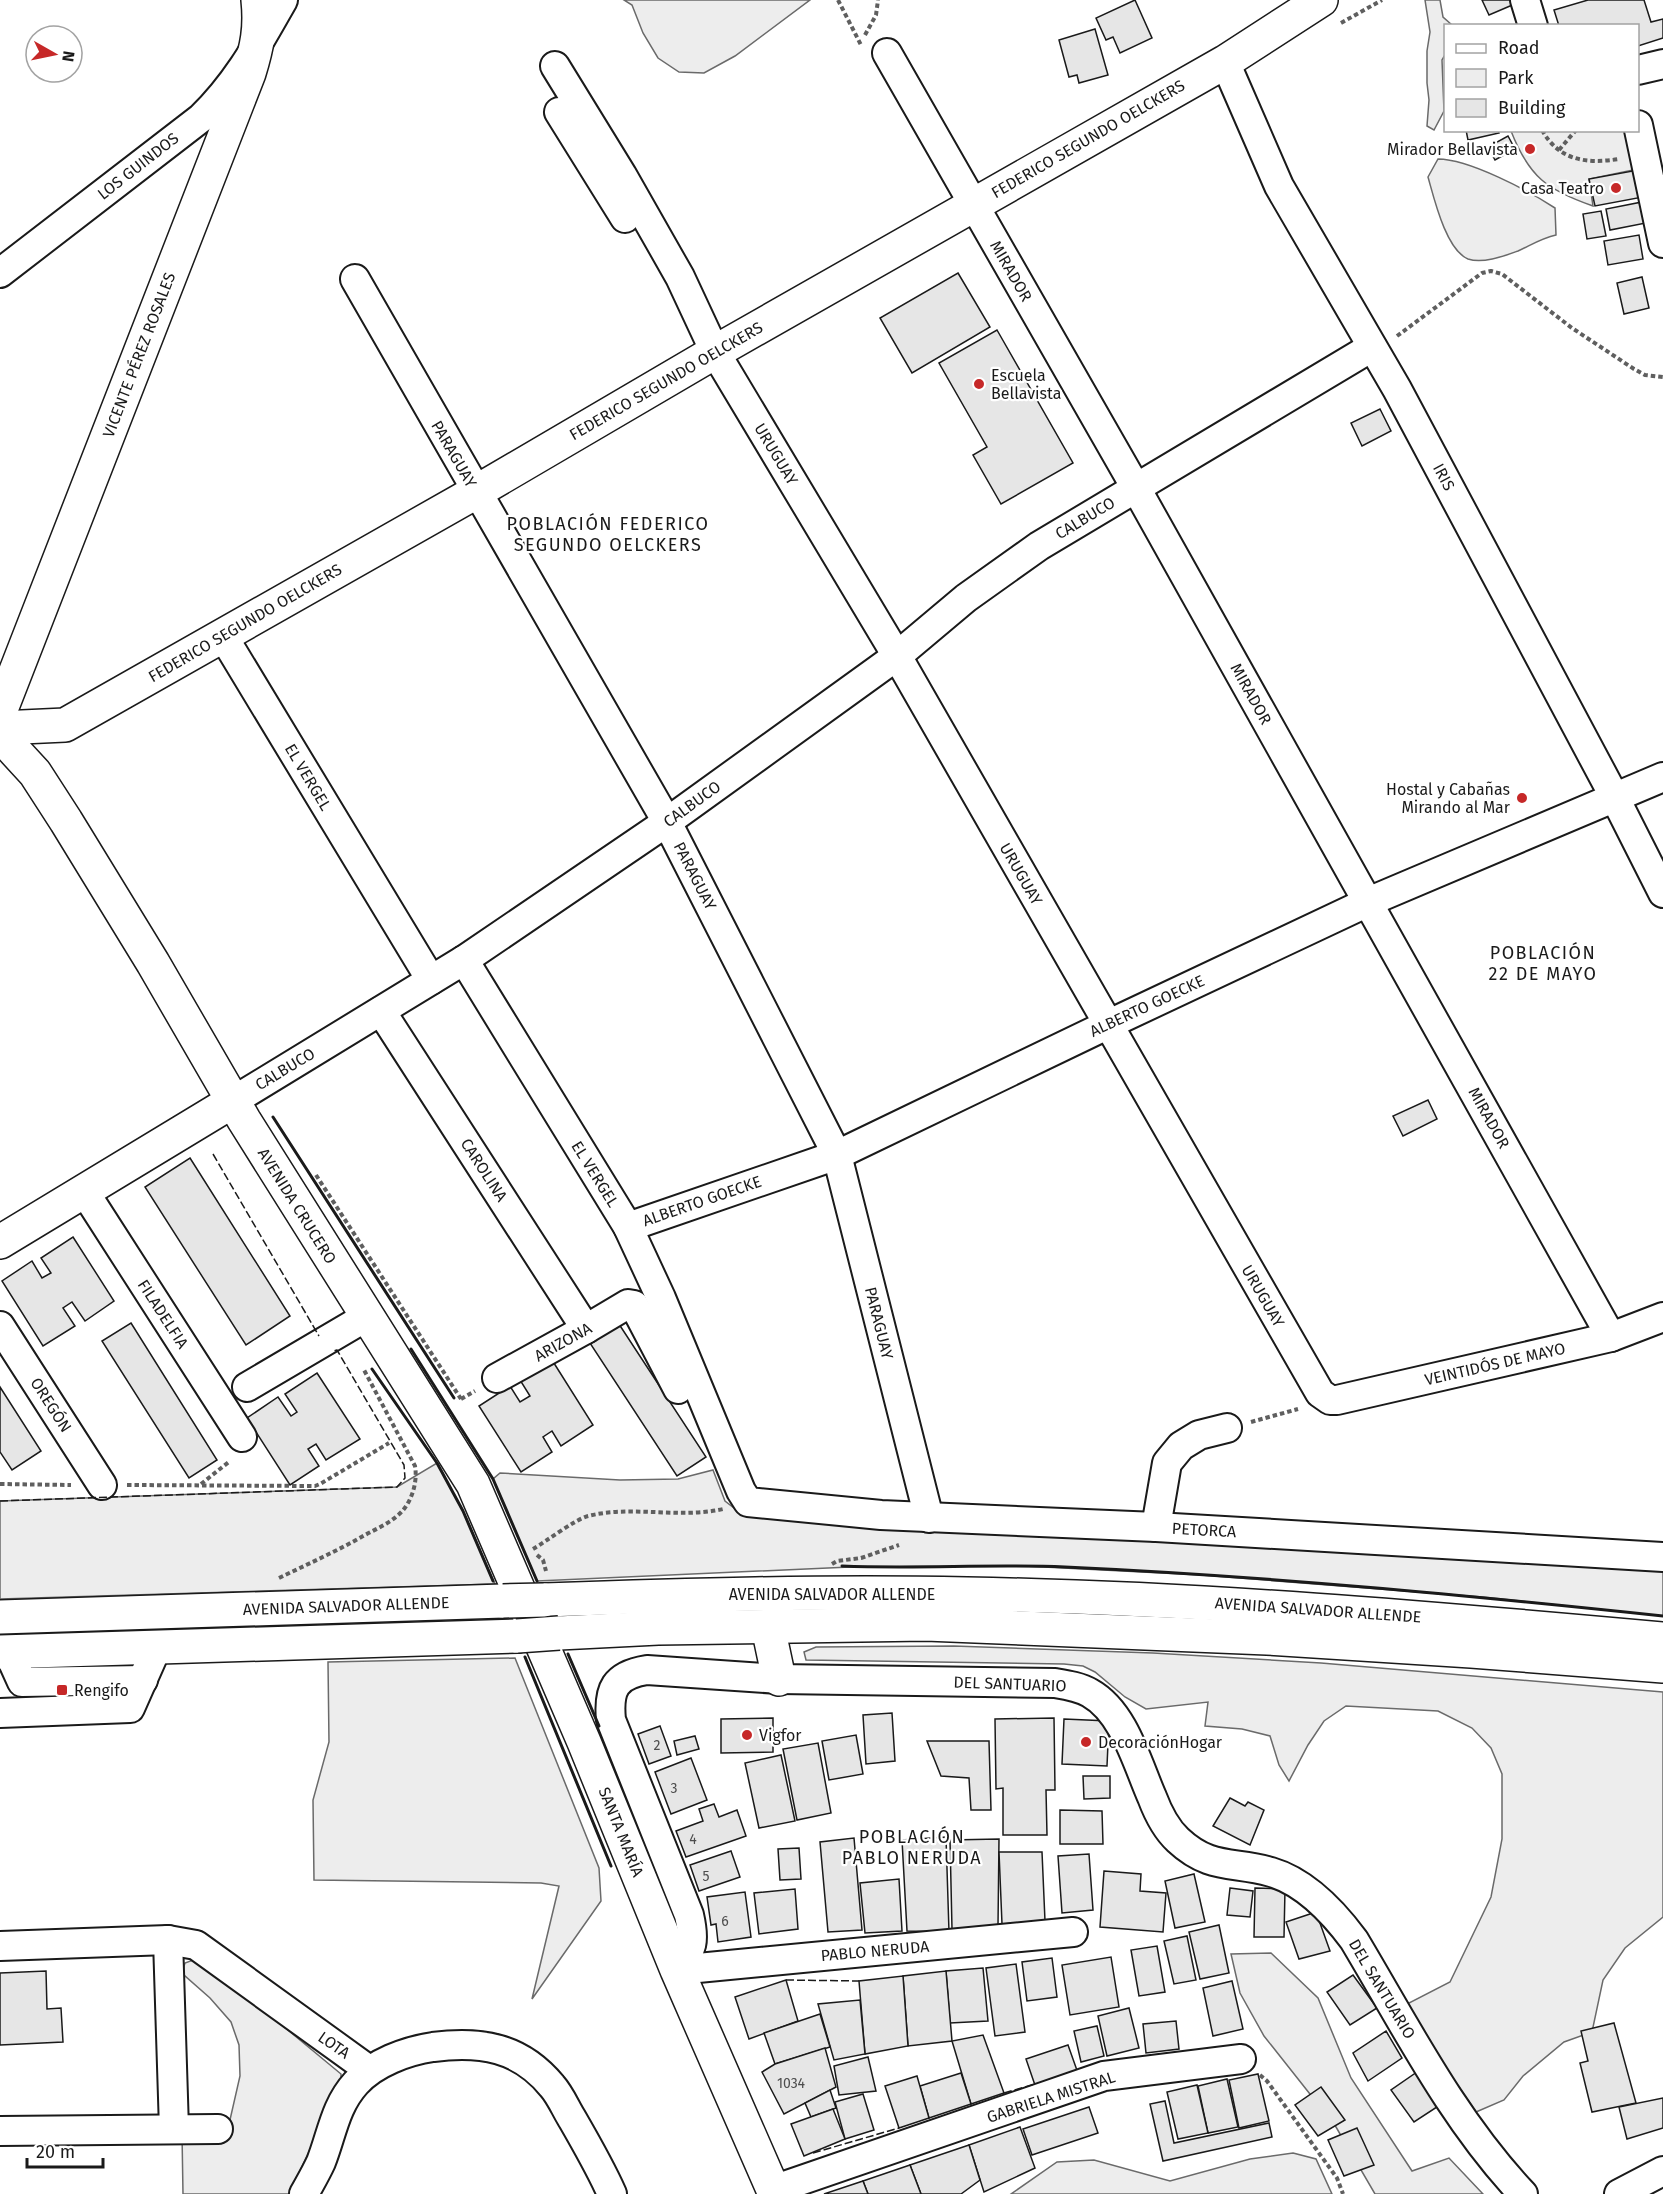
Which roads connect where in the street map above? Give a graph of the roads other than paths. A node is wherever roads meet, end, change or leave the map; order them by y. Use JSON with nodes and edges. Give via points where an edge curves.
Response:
{"nodes":[{"id":1,"x":258,"y":0,"type":"edge"},
{"id":2,"x":283,"y":0,"type":"edge"},
{"id":3,"x":1321,"y":0,"type":"edge"},
{"id":4,"x":1525,"y":0,"type":"edge"},
{"id":5,"x":1532,"y":24,"type":"edge"},
{"id":6,"x":258,"y":43,"type":"junction"},
{"id":7,"x":876,"y":52,"type":"road end"},
{"id":8,"x":1225,"y":62,"type":"junction"},
{"id":9,"x":1663,"y":64,"type":"edge"},
{"id":10,"x":555,"y":66,"type":"dead end"},
{"id":11,"x":1639,"y":70,"type":"edge"},
{"id":12,"x":558,"y":112,"type":"dead end"},
{"id":13,"x":1639,"y":130,"type":"edge"},
{"id":14,"x":973,"y":205,"type":"junction"},
{"id":15,"x":1663,"y":243,"type":"edge"},
{"id":16,"x":0,"y":273,"type":"edge"},
{"id":17,"x":355,"y":279,"type":"dead end"},
{"id":18,"x":1374,"y":350,"type":"junction"},
{"id":19,"x":715,"y":352,"type":"junction"},
{"id":20,"x":1136,"y":488,"type":"junction"},
{"id":21,"x":476,"y":492,"type":"junction"},
{"id":22,"x":223,"y":636,"type":"junction"},
{"id":23,"x":897,"y":656,"type":"junction"},
{"id":24,"x":0,"y":712,"type":"edge"},
{"id":25,"x":0,"y":728,"type":"edge"},
{"id":26,"x":0,"y":735,"type":"edge"},
{"id":27,"x":1663,"y":777,"type":"edge"},
{"id":28,"x":1615,"y":798,"type":"junction"},
{"id":29,"x":667,"y":822,"type":"junction"},
{"id":30,"x":1663,"y":893,"type":"edge"},
{"id":31,"x":1368,"y":902,"type":"junction"},
{"id":32,"x":464,"y":960,"type":"junction"},
{"id":33,"x":431,"y":980,"type":"junction"},
{"id":34,"x":381,"y":1011,"type":"junction"},
{"id":35,"x":1107,"y":1024,"type":"junction"},
{"id":36,"x":233,"y":1101,"type":"junction"},
{"id":37,"x":837,"y":1155,"type":"junction"},
{"id":38,"x":84,"y":1191,"type":"junction"},
{"id":39,"x":628,"y":1227,"type":"junction"},
{"id":40,"x":0,"y":1242,"type":"edge"},
{"id":41,"x":366,"y":1317,"type":"junction"},
{"id":42,"x":1663,"y":1317,"type":"edge"},
{"id":43,"x":0,"y":1326,"type":"edge"},
{"id":44,"x":586,"y":1329,"type":"junction"},
{"id":45,"x":1611,"y":1337,"type":"junction"},
{"id":46,"x":497,"y":1378,"type":"dead end"},
{"id":47,"x":247,"y":1387,"type":"dead end"},
{"id":48,"x":678,"y":1389,"type":"dead end"},
{"id":49,"x":1327,"y":1399,"type":"joint"},
{"id":50,"x":1227,"y":1428,"type":"road end"},
{"id":51,"x":242,"y":1437,"type":"road end"},
{"id":52,"x":102,"y":1485,"type":"road end"},
{"id":53,"x":746,"y":1500,"type":"joint"},
{"id":54,"x":929,"y":1518,"type":"junction"},
{"id":55,"x":1156,"y":1527,"type":"junction"},
{"id":56,"x":1663,"y":1557,"type":"edge"},
{"id":57,"x":0,"y":1617,"type":"edge"},
{"id":58,"x":768,"y":1627,"type":"junction"},
{"id":59,"x":1663,"y":1639,"type":"edge"},
{"id":60,"x":157,"y":1647,"type":"junction"},
{"id":61,"x":4,"y":1651,"type":"edge"},
{"id":62,"x":1663,"y":1666,"type":"edge"},
{"id":63,"x":779,"y":1679,"type":"junction"},
{"id":64,"x":143,"y":1680,"type":"junction"},
{"id":65,"x":564,"y":1694,"type":"joint"},
{"id":66,"x":0,"y":1713,"type":"edge"},
{"id":67,"x":615,"y":1731,"type":"joint"},
{"id":68,"x":1073,"y":1932,"type":"dead end"},
{"id":69,"x":168,"y":1940,"type":"junction"},
{"id":70,"x":0,"y":1946,"type":"edge"},
{"id":71,"x":677,"y":1971,"type":"junction"},
{"id":72,"x":1240,"y":2059,"type":"road end"},
{"id":73,"x":369,"y":2070,"type":"junction"},
{"id":74,"x":174,"y":2129,"type":"junction"},
{"id":75,"x":218,"y":2129,"type":"dead end"},
{"id":76,"x":0,"y":2132,"type":"edge"},
{"id":77,"x":1663,"y":2171,"type":"edge"},
{"id":78,"x":774,"y":2192,"type":"edge"},
{"id":79,"x":304,"y":2194,"type":"edge"},
{"id":80,"x":328,"y":2194,"type":"edge"},
{"id":81,"x":612,"y":2194,"type":"edge"},
{"id":82,"x":1523,"y":2194,"type":"edge"},
{"id":83,"x":1618,"y":2194,"type":"edge"}],
"edges":[{"from":1,"to":6,"type":"main road"},
{"from":2,"to":6,"type":"street","name":"VICENTE PÉREZ ROSALES"},
{"from":3,"to":8,"type":"main road","name":"FEDERICO SEGUNDO OELCKERS"},
{"from":4,"to":5,"type":"street"},
{"from":6,"to":16,"type":"street","name":"LOS GUINDOS","via":[[236,80],[201,118]]},
{"from":6,"to":24,"type":"main road","name":"VICENTE PÉREZ ROSALES"},
{"from":7,"to":14,"type":"street","name":"MIRADOR"},
{"from":8,"to":14,"type":"main road","name":"FEDERICO SEGUNDO OELCKERS"},
{"from":8,"to":18,"type":"street","name":"IRIS","via":[[1279,186]]},
{"from":9,"to":11,"type":"street"},
{"from":10,"to":19,"type":"street","name":"URUGUAY","via":[[680,277]]},
{"from":12,"to":19,"type":"street","name":"URUGUAY","via":[[676,300]]},
{"from":13,"to":15,"type":"street"},
{"from":14,"to":19,"type":"main road","name":"FEDERICO SEGUNDO OELCKERS"},
{"from":14,"to":20,"type":"street","name":"MIRADOR"},
{"from":17,"to":21,"type":"street","name":"PARAGUAY"},
{"from":18,"to":20,"type":"street","name":"CALBUCO"},
{"from":18,"to":28,"type":"street","name":"IRIS"},
{"from":19,"to":21,"type":"main road","name":"FEDERICO SEGUNDO OELCKERS"},
{"from":19,"to":23,"type":"street","name":"URUGUAY"},
{"from":20,"to":23,"type":"street","name":"CALBUCO","via":[[1039,546],[966,598]]},
{"from":20,"to":31,"type":"street","name":"MIRADOR"},
{"from":21,"to":22,"type":"main road","name":"FEDERICO SEGUNDO OELCKERS"},
{"from":21,"to":29,"type":"street","name":"PARAGUAY"},
{"from":22,"to":25,"type":"main road","name":"FEDERICO SEGUNDO OELCKERS","via":[[65,725]]},
{"from":22,"to":33,"type":"street","name":"EL VERGEL"},
{"from":23,"to":29,"type":"street","name":"CALBUCO"},
{"from":23,"to":35,"type":"street","name":"URUGUAY"},
{"from":26,"to":36,"type":"main road","name":"AVENIDA CRUCERO","via":[[35,773],[66,821]]},
{"from":27,"to":28,"type":"street","name":"ALBERTO GOECKE"},
{"from":28,"to":30,"type":"street","name":"IRIS"},
{"from":28,"to":31,"type":"street","name":"ALBERTO GOECKE"},
{"from":29,"to":32,"type":"street","name":"CALBUCO"},
{"from":29,"to":37,"type":"street","name":"PARAGUAY"},
{"from":31,"to":35,"type":"street","name":"ALBERTO GOECKE"},
{"from":31,"to":45,"type":"street","name":"MIRADOR"},
{"from":32,"to":33,"type":"street","name":"CALBUCO"},
{"from":32,"to":39,"type":"street","name":"EL VERGEL"},
{"from":33,"to":34,"type":"street","name":"CALBUCO"},
{"from":34,"to":36,"type":"street","name":"CALBUCO"},
{"from":34,"to":44,"type":"street","name":"CAROLINA"},
{"from":35,"to":37,"type":"street","name":"ALBERTO GOECKE"},
{"from":35,"to":49,"type":"street","name":"URUGUAY","via":[[1316,1389]]},
{"from":36,"to":38,"type":"main road","name":"CALBUCO"},
{"from":36,"to":41,"type":"main road","name":"AVENIDA CRUCERO"},
{"from":37,"to":39,"type":"street","name":"ALBERTO GOECKE"},
{"from":37,"to":54,"type":"street","name":"PARAGUAY"},
{"from":38,"to":40,"type":"main road","name":"CALBUCO"},
{"from":38,"to":51,"type":"street","name":"FILADELFIA"},
{"from":39,"to":53,"type":"street","name":"EL VERGEL"},
{"from":41,"to":47,"type":"street"},
{"from":41,"to":65,"type":"main road","name":"AVENIDA CRUCERO","via":[[473,1484]]},
{"from":42,"to":45,"type":"street","name":"VEINTIDÓS DE MAYO"},
{"from":43,"to":52,"type":"street","name":"OREGÓN"},
{"from":44,"to":46,"type":"street","name":"ARIZONA"},
{"from":44,"to":48,"type":"street","name":"ARIZONA","via":[[628,1304],[634,1305]]},
{"from":45,"to":49,"type":"street","name":"VEINTIDÓS DE MAYO","via":[[1337,1400]]},
{"from":50,"to":55,"type":"street","via":[[1199,1435],[1181,1446],[1167,1463]]},
{"from":53,"to":54,"type":"street","name":"PETORCA","via":[[785,1507]]},
{"from":54,"to":55,"type":"street","name":"PETORCA"},
{"from":55,"to":56,"type":"street","name":"PETORCA"},
{"from":57,"to":59,"type":"main road","name":"AVENIDA SALVADOR ALLENDE","bridge":true,"via":[[813,1592],[968,1594],[1256,1605]]},
{"from":58,"to":60,"type":"main road","name":"AVENIDA SALVADOR ALLENDE","bridge":true},
{"from":58,"to":62,"type":"main road","name":"AVENIDA SALVADOR ALLENDE","via":[[926,1624],[1191,1635]]},
{"from":58,"to":63,"type":"main road"},
{"from":60,"to":61,"type":"main road","name":"AVENIDA SALVADOR ALLENDE"},
{"from":60,"to":64,"type":"street"},
{"from":61,"to":64,"type":"street","via":[[22,1682]]},
{"from":63,"to":67,"type":"street","name":"DEL SANTUARIO","via":[[630,1672],[612,1692],[610,1707]]},
{"from":63,"to":82,"type":"street","name":"DEL SANTUARIO","via":[[1055,1683],[1090,1693],[1119,1720],[1157,1810],[1177,1839],[1211,1861],[1272,1872],[1316,1898],[1343,1925],[1448,2098],[1498,2168]]},
{"from":64,"to":66,"type":"street","via":[[130,1708]]},
{"from":65,"to":71,"type":"main road","name":"SANTA MARÍA"},
{"from":67,"to":71,"type":"street","name":"SANTA MARÍA","via":[[689,1915],[692,1941],[689,1954]]},
{"from":68,"to":71,"type":"street","name":"PABLO NERUDA"},
{"from":69,"to":70,"type":"street","name":"LOTA"},
{"from":69,"to":73,"type":"street","name":"LOTA","via":[[203,1949]]},
{"from":69,"to":74,"type":"street"},
{"from":71,"to":78,"type":"main road","name":"SANTA MARÍA"},
{"from":72,"to":78,"type":"street","name":"GABRIELA MISTRAL","via":[[1104,2076]]},
{"from":73,"to":79,"type":"street","via":[[336,2113],[320,2164]]},
{"from":73,"to":81,"type":"street","via":[[404,2055],[448,2045],[494,2048],[517,2056],[553,2088],[596,2157]]},
{"from":74,"to":75,"type":"street"},
{"from":74,"to":76,"type":"street"},
{"from":77,"to":83,"type":"street"},
{"from":79,"to":80,"type":"street"}]}
